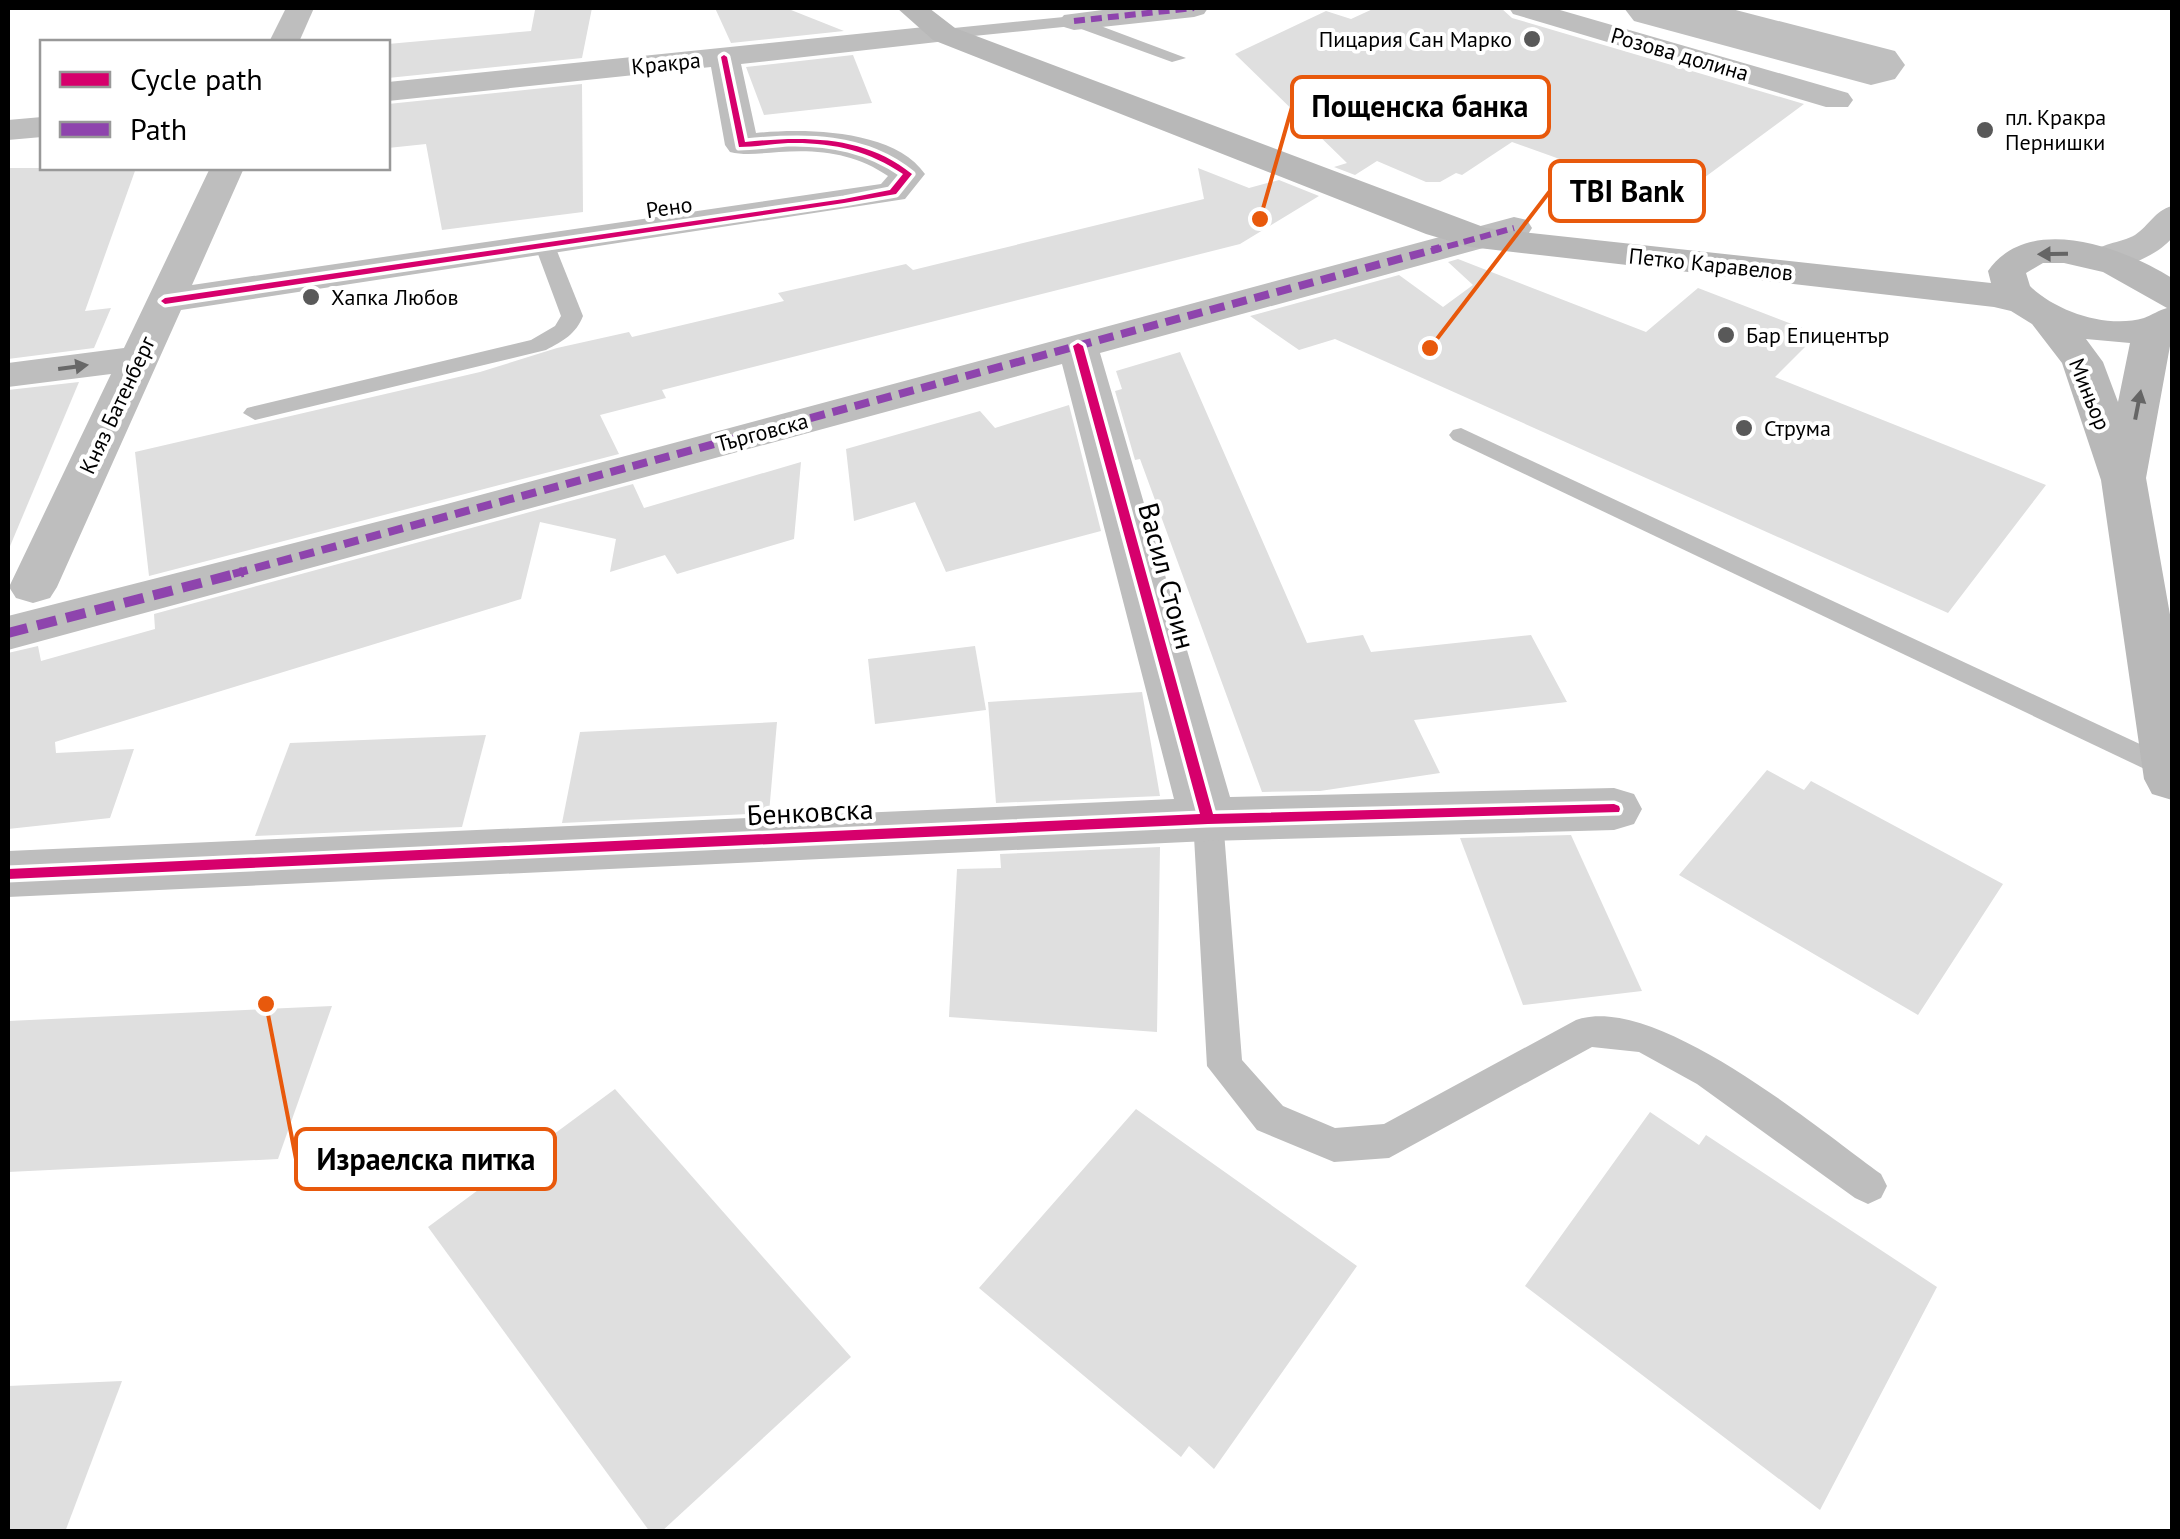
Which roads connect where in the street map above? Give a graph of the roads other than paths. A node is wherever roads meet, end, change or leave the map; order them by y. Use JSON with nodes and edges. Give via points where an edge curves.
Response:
{"nodes":[{"id":1,"x":300,"y":8,"type":"edge"},
{"id":2,"x":910,"y":8,"type":"edge"},
{"id":3,"x":1194,"y":8,"type":"edge"},
{"id":4,"x":1523,"y":8,"type":"edge"},
{"id":5,"x":1074,"y":21,"type":"junction"},
{"id":6,"x":944,"y":34,"type":"junction"},
{"id":7,"x":285,"y":40,"type":"edge"},
{"id":8,"x":724,"y":57,"type":"junction"},
{"id":9,"x":1178,"y":58,"type":"dead end"},
{"id":10,"x":390,"y":91,"type":"edge"},
{"id":11,"x":1837,"y":100,"type":"dead end"},
{"id":12,"x":40,"y":126,"type":"edge"},
{"id":13,"x":8,"y":130,"type":"edge"},
{"id":14,"x":225,"y":170,"type":"edge"},
{"id":15,"x":1499,"y":233,"type":"junction"},
{"id":16,"x":545,"y":246,"type":"junction"},
{"id":17,"x":2010,"y":264,"type":"junction"},
{"id":18,"x":1862,"y":281,"type":"junction"},
{"id":19,"x":2164,"y":289,"type":"edge"},
{"id":20,"x":165,"y":301,"type":"junction"},
{"id":21,"x":2036,"y":309,"type":"junction"},
{"id":22,"x":1078,"y":346,"type":"junction"},
{"id":23,"x":139,"y":358,"type":"junction"},
{"id":24,"x":8,"y":375,"type":"edge"},
{"id":25,"x":2091,"y":392,"type":"junction"},
{"id":26,"x":255,"y":414,"type":"dead end"},
{"id":27,"x":1461,"y":435,"type":"dead end"},
{"id":28,"x":2124,"y":480,"type":"junction"},
{"id":29,"x":32,"y":587,"type":"dead end"},
{"id":30,"x":8,"y":633,"type":"edge"},
{"id":31,"x":2172,"y":775,"type":"edge"},
{"id":32,"x":1614,"y":809,"type":"dead end"},
{"id":33,"x":1208,"y":819,"type":"junction"},
{"id":34,"x":8,"y":874,"type":"edge"},
{"id":35,"x":1868,"y":1186,"type":"dead end"}],
"edges":[{"from":1,"to":7,"type":"street"},
{"from":2,"to":6,"type":"main road","name":"Петко Каравелов"},
{"from":3,"to":5,"type":"street"},
{"from":4,"to":11,"type":"street","name":"Розова долина"},
{"from":5,"to":6,"type":"lane"},
{"from":5,"to":9,"type":"lane"},
{"from":6,"to":8,"type":"street","name":"Кракра"},
{"from":6,"to":15,"type":"main road","name":"Петко Каравелов","via":[[1400,210]]},
{"from":8,"to":10,"type":"street","name":"Кракра"},
{"from":8,"to":16,"type":"street","name":"Рено","via":[[742,146],[801,138],[860,147],[908,174],[894,192]]},
{"from":12,"to":13,"type":"street"},
{"from":14,"to":20,"type":"street","name":"Княз Батенберг"},
{"from":15,"to":17,"type":"main road","name":"Петко Каравелов"},
{"from":15,"to":18,"type":"main road","name":"Петко Каравелов"},
{"from":15,"to":22,"type":"street","name":"Търговска"},
{"from":16,"to":20,"type":"street","name":"Рено"},
{"from":16,"to":26,"type":"lane","via":[[572,316],[560,334]]},
{"from":19,"to":17,"type":"main road","name":"Петко Каравелов","one_way":true,"via":[[2104,259],[2047,252]]},
{"from":17,"to":21,"type":"main road","name":"Миньор","via":[[2010,286]]},
{"from":18,"to":21,"type":"main road","name":"Петко Каравелов","via":[[1994,295]]},
{"from":18,"to":25,"type":"main road","via":[[2022,341]]},
{"from":19,"to":21,"type":"main road","name":"Петко Каравелов","via":[[2102,331]]},
{"from":28,"to":19,"type":"main road","name":"Миньор","one_way":true},
{"from":20,"to":23,"type":"street","name":"Княз Батенберг"},
{"from":21,"to":25,"type":"main road","name":"Миньор","via":[[2082,362]]},
{"from":22,"to":30,"type":"street","name":"Търговска"},
{"from":22,"to":33,"type":"street","name":"Васил Стоин"},
{"from":24,"to":23,"type":"street","one_way":true},
{"from":23,"to":29,"type":"street","name":"Княз Батенберг"},
{"from":25,"to":28,"type":"main road","name":"Миньор"},
{"from":27,"to":31,"type":"lane"},
{"from":28,"to":31,"type":"main road","name":"Миньор"},
{"from":32,"to":33,"type":"street","name":"Бенковска"},
{"from":33,"to":34,"type":"street","name":"Бенковска"},
{"from":33,"to":35,"type":"lane","via":[[1225,1066],[1270,1118],[1334,1145],[1388,1141],[1588,1031],[1644,1038],[1710,1073]]}]}
